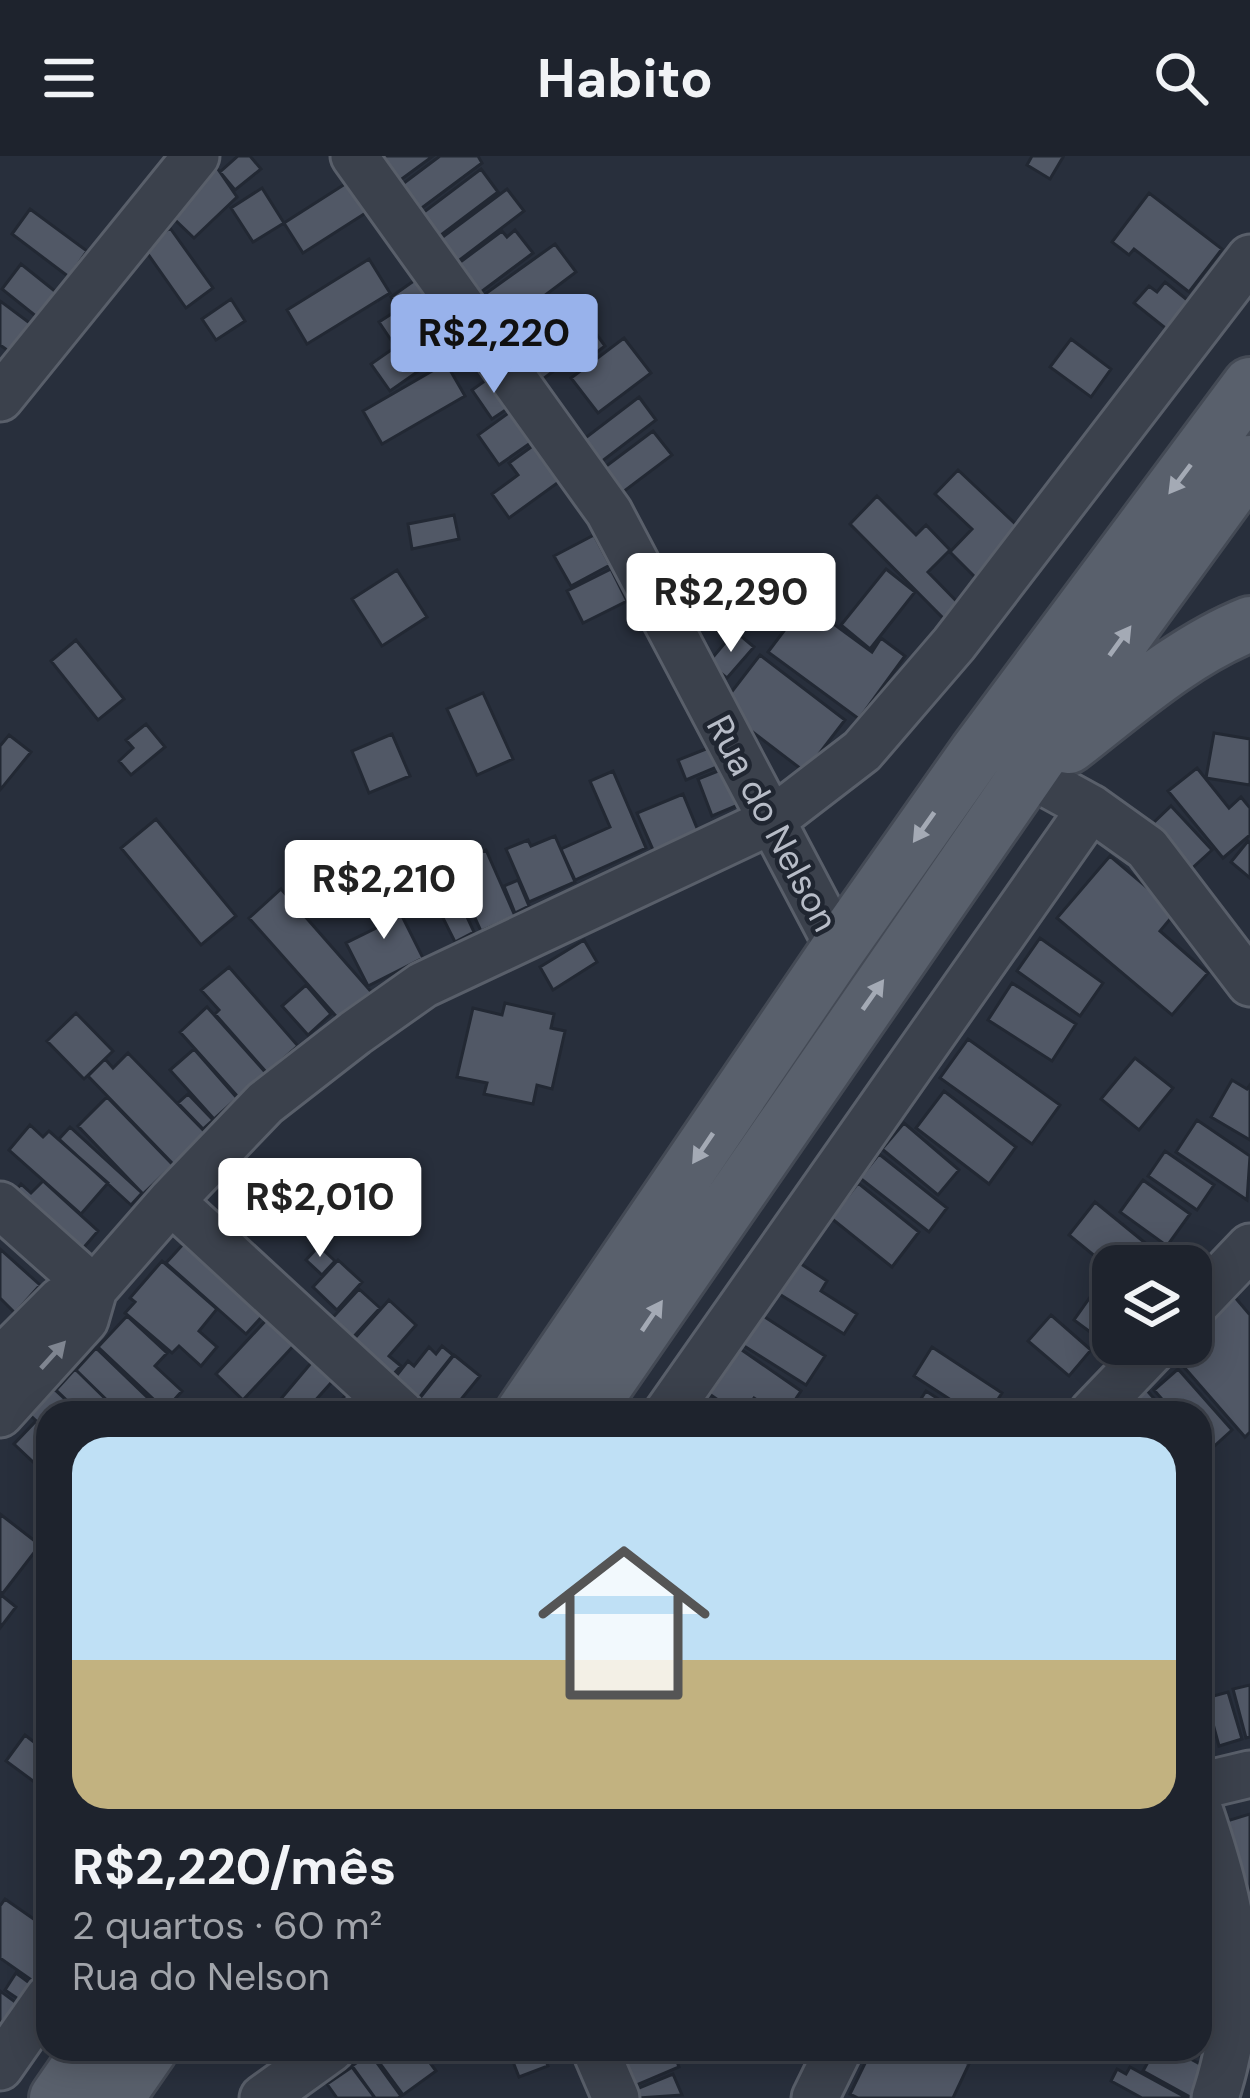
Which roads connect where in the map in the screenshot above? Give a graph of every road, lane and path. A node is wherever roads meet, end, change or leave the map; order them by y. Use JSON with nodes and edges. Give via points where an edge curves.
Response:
{"nodes":[{"id":1,"x":196,"y":156,"type":"edge"},
{"id":2,"x":354,"y":156,"type":"edge"},
{"id":3,"x":1250,"y":258,"type":"edge"},
{"id":4,"x":1250,"y":385,"type":"edge"},
{"id":5,"x":0,"y":398,"type":"edge"},
{"id":6,"x":1250,"y":463,"type":"edge"},
{"id":7,"x":1250,"y":624,"type":"edge"},
{"id":8,"x":977,"y":752,"type":"junction"},
{"id":9,"x":1029,"y":774,"type":"junction"},
{"id":10,"x":1091,"y":808,"type":"junction"},
{"id":11,"x":771,"y":821,"type":"junction"},
{"id":12,"x":838,"y":948,"type":"junction"},
{"id":13,"x":1250,"y":983,"type":"edge"},
{"id":14,"x":171,"y":1201,"type":"junction"},
{"id":15,"x":0,"y":1205,"type":"edge"},
{"id":16,"x":1250,"y":1247,"type":"edge"},
{"id":17,"x":1212,"y":1287,"type":"edge"},
{"id":18,"x":94,"y":1289,"type":"junction"},
{"id":19,"x":0,"y":1361,"type":"edge"},
{"id":20,"x":1138,"y":1365,"type":"edge"},
{"id":21,"x":388,"y":1401,"type":"edge"},
{"id":22,"x":531,"y":1401,"type":"edge"},
{"id":23,"x":594,"y":1401,"type":"edge"},
{"id":24,"x":675,"y":1401,"type":"edge"},
{"id":25,"x":1103,"y":1401,"type":"edge"},
{"id":26,"x":0,"y":1414,"type":"edge"},
{"id":27,"x":1250,"y":1774,"type":"edge"},
{"id":28,"x":1212,"y":1783,"type":"edge"},
{"id":29,"x":1212,"y":1848,"type":"edge"},
{"id":30,"x":36,"y":2015,"type":"edge"},
{"id":31,"x":83,"y":2061,"type":"edge"},
{"id":32,"x":142,"y":2061,"type":"edge"},
{"id":33,"x":600,"y":2061,"type":"edge"},
{"id":34,"x":833,"y":2061,"type":"edge"},
{"id":35,"x":0,"y":2067,"type":"edge"},
{"id":36,"x":0,"y":2079,"type":"edge"},
{"id":37,"x":27,"y":2098,"type":"edge"},
{"id":38,"x":57,"y":2098,"type":"edge"},
{"id":39,"x":116,"y":2098,"type":"edge"},
{"id":40,"x":616,"y":2098,"type":"edge"},
{"id":41,"x":815,"y":2098,"type":"edge"},
{"id":42,"x":1215,"y":2098,"type":"edge"}],
"edges":[{"from":1,"to":5,"type":"street"},
{"from":2,"to":11,"type":"street","name":"Rua do Nelson","via":[[609,512]]},
{"from":3,"to":11,"type":"street","via":[[954,644],[862,751]]},
{"from":4,"to":8,"type":"main road","one_way":true},
{"from":9,"to":6,"type":"main road","one_way":true},
{"from":7,"to":9,"type":"main road","via":[[1124,700]]},
{"from":8,"to":9,"type":"main road"},
{"from":8,"to":12,"type":"main road","one_way":true},
{"from":9,"to":10,"type":"street"},
{"from":23,"to":9,"type":"main road","one_way":true},
{"from":10,"to":13,"type":"street","via":[[1147,848]]},
{"from":10,"to":24,"type":"street"},
{"from":11,"to":12,"type":"street","name":"Rua do Nelson"},
{"from":11,"to":14,"type":"street","via":[[423,985],[265,1103]]},
{"from":12,"to":22,"type":"main road","one_way":true},
{"from":14,"to":18,"type":"street"},
{"from":14,"to":21,"type":"street"},
{"from":15,"to":18,"type":"street"},
{"from":16,"to":17,"type":"street"},
{"from":18,"to":19,"type":"street","via":[[61,1300]]},
{"from":26,"to":18,"type":"street","one_way":true,"via":[[85,1320]]},
{"from":20,"to":25,"type":"street"},
{"from":27,"to":28,"type":"street"},
{"from":29,"to":42,"type":"street","via":[[1247,1953],[1250,1998],[1232,2068]]},
{"from":30,"to":35,"type":"street"},
{"from":31,"to":38,"type":"main road"},
{"from":32,"to":39,"type":"main road"},
{"from":33,"to":40,"type":"street"},
{"from":34,"to":41,"type":"street"},
{"from":36,"to":37,"type":"street"}]}
